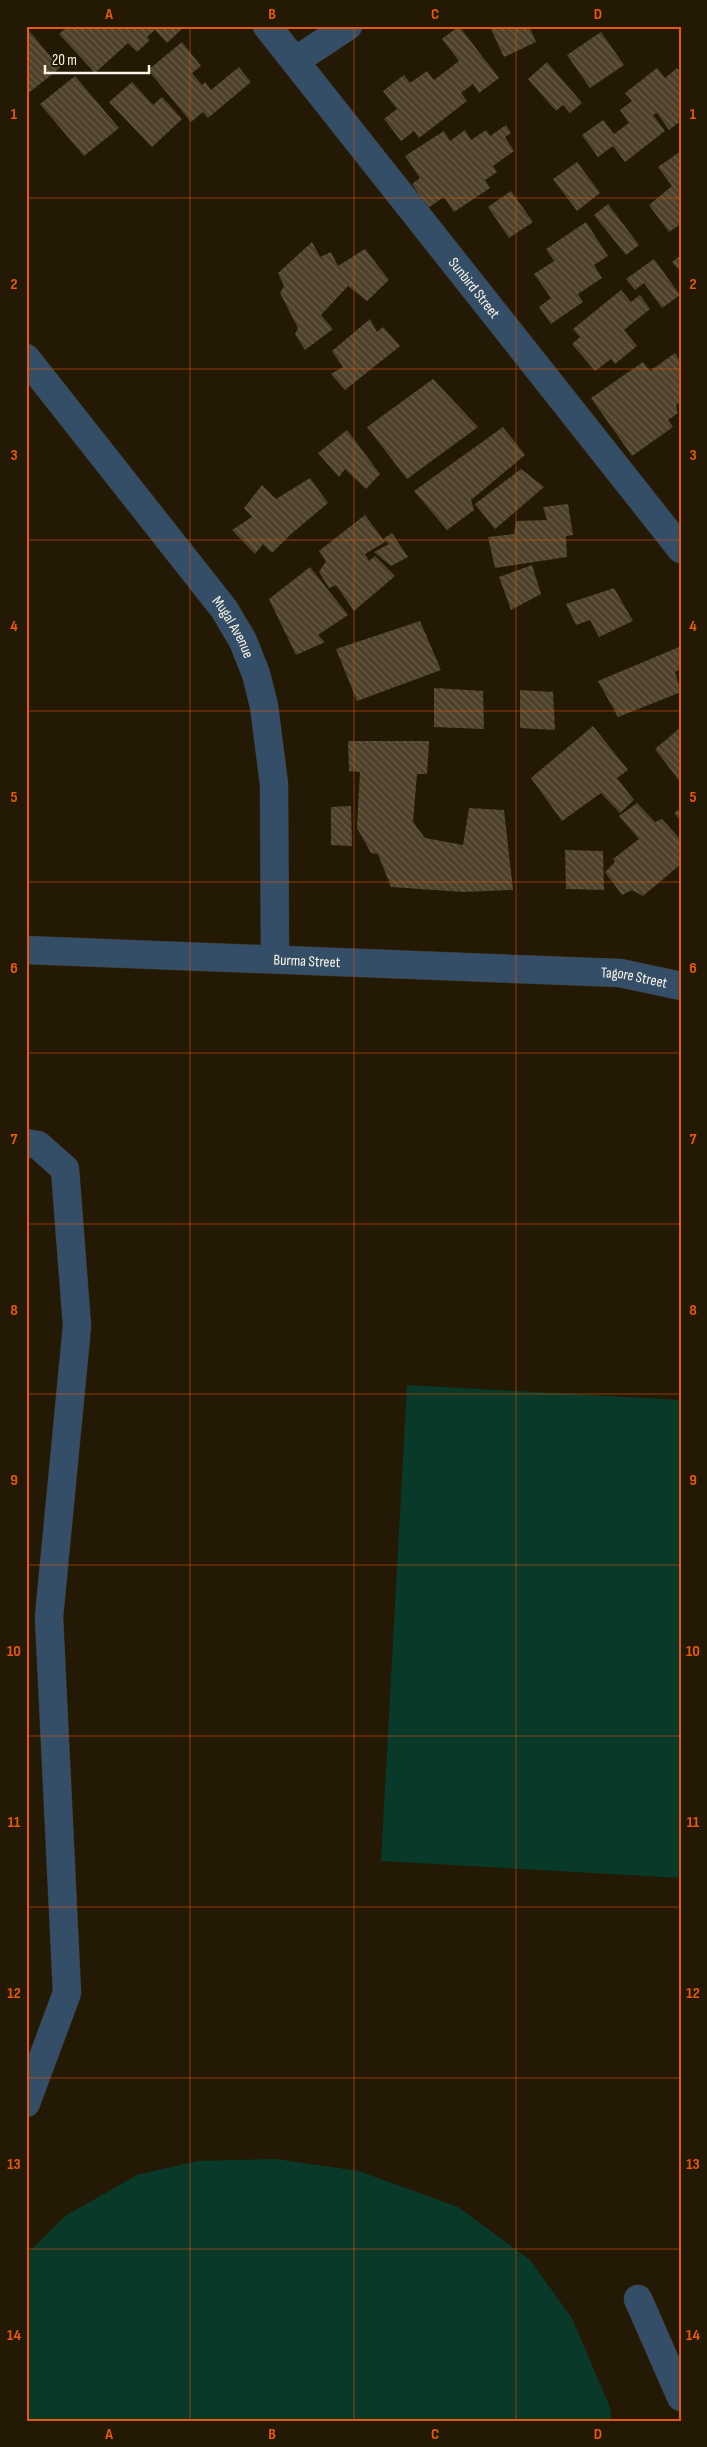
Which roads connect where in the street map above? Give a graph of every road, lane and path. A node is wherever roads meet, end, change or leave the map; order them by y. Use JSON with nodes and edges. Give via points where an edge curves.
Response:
{"nodes":[{"id":1,"x":267,"y":26,"type":"edge"},
{"id":2,"x":348,"y":26,"type":"edge"},
{"id":3,"x":295,"y":61,"type":"junction"},
{"id":4,"x":26,"y":358,"type":"edge"},
{"id":5,"x":681,"y":549,"type":"edge"},
{"id":6,"x":26,"y":950,"type":"edge"},
{"id":7,"x":275,"y":959,"type":"junction"},
{"id":8,"x":587,"y":973,"type":"joint"},
{"id":9,"x":681,"y":986,"type":"edge"},
{"id":10,"x":26,"y":1143,"type":"edge"},
{"id":11,"x":26,"y":2103,"type":"edge"},
{"id":12,"x":638,"y":2299,"type":"dead end"},
{"id":13,"x":681,"y":2397,"type":"edge"}],
"edges":[{"from":1,"to":3,"type":"street","name":"Sunbird Street"},
{"from":2,"to":3,"type":"street"},
{"from":3,"to":5,"type":"street","name":"Sunbird Street"},
{"from":4,"to":7,"type":"street","name":"Mugal Avenue","via":[[224,608],[246,649],[264,706],[274,784]]},
{"from":6,"to":7,"type":"street","name":"Burma Street"},
{"from":7,"to":8,"type":"street","name":"Burma Street"},
{"from":8,"to":9,"type":"street","name":"Tagore Street","via":[[620,973]]},
{"from":10,"to":11,"type":"street","via":[[38,1145],[65,1169],[77,1326],[48,1617],[67,1992]]},
{"from":12,"to":13,"type":"street"}]}
